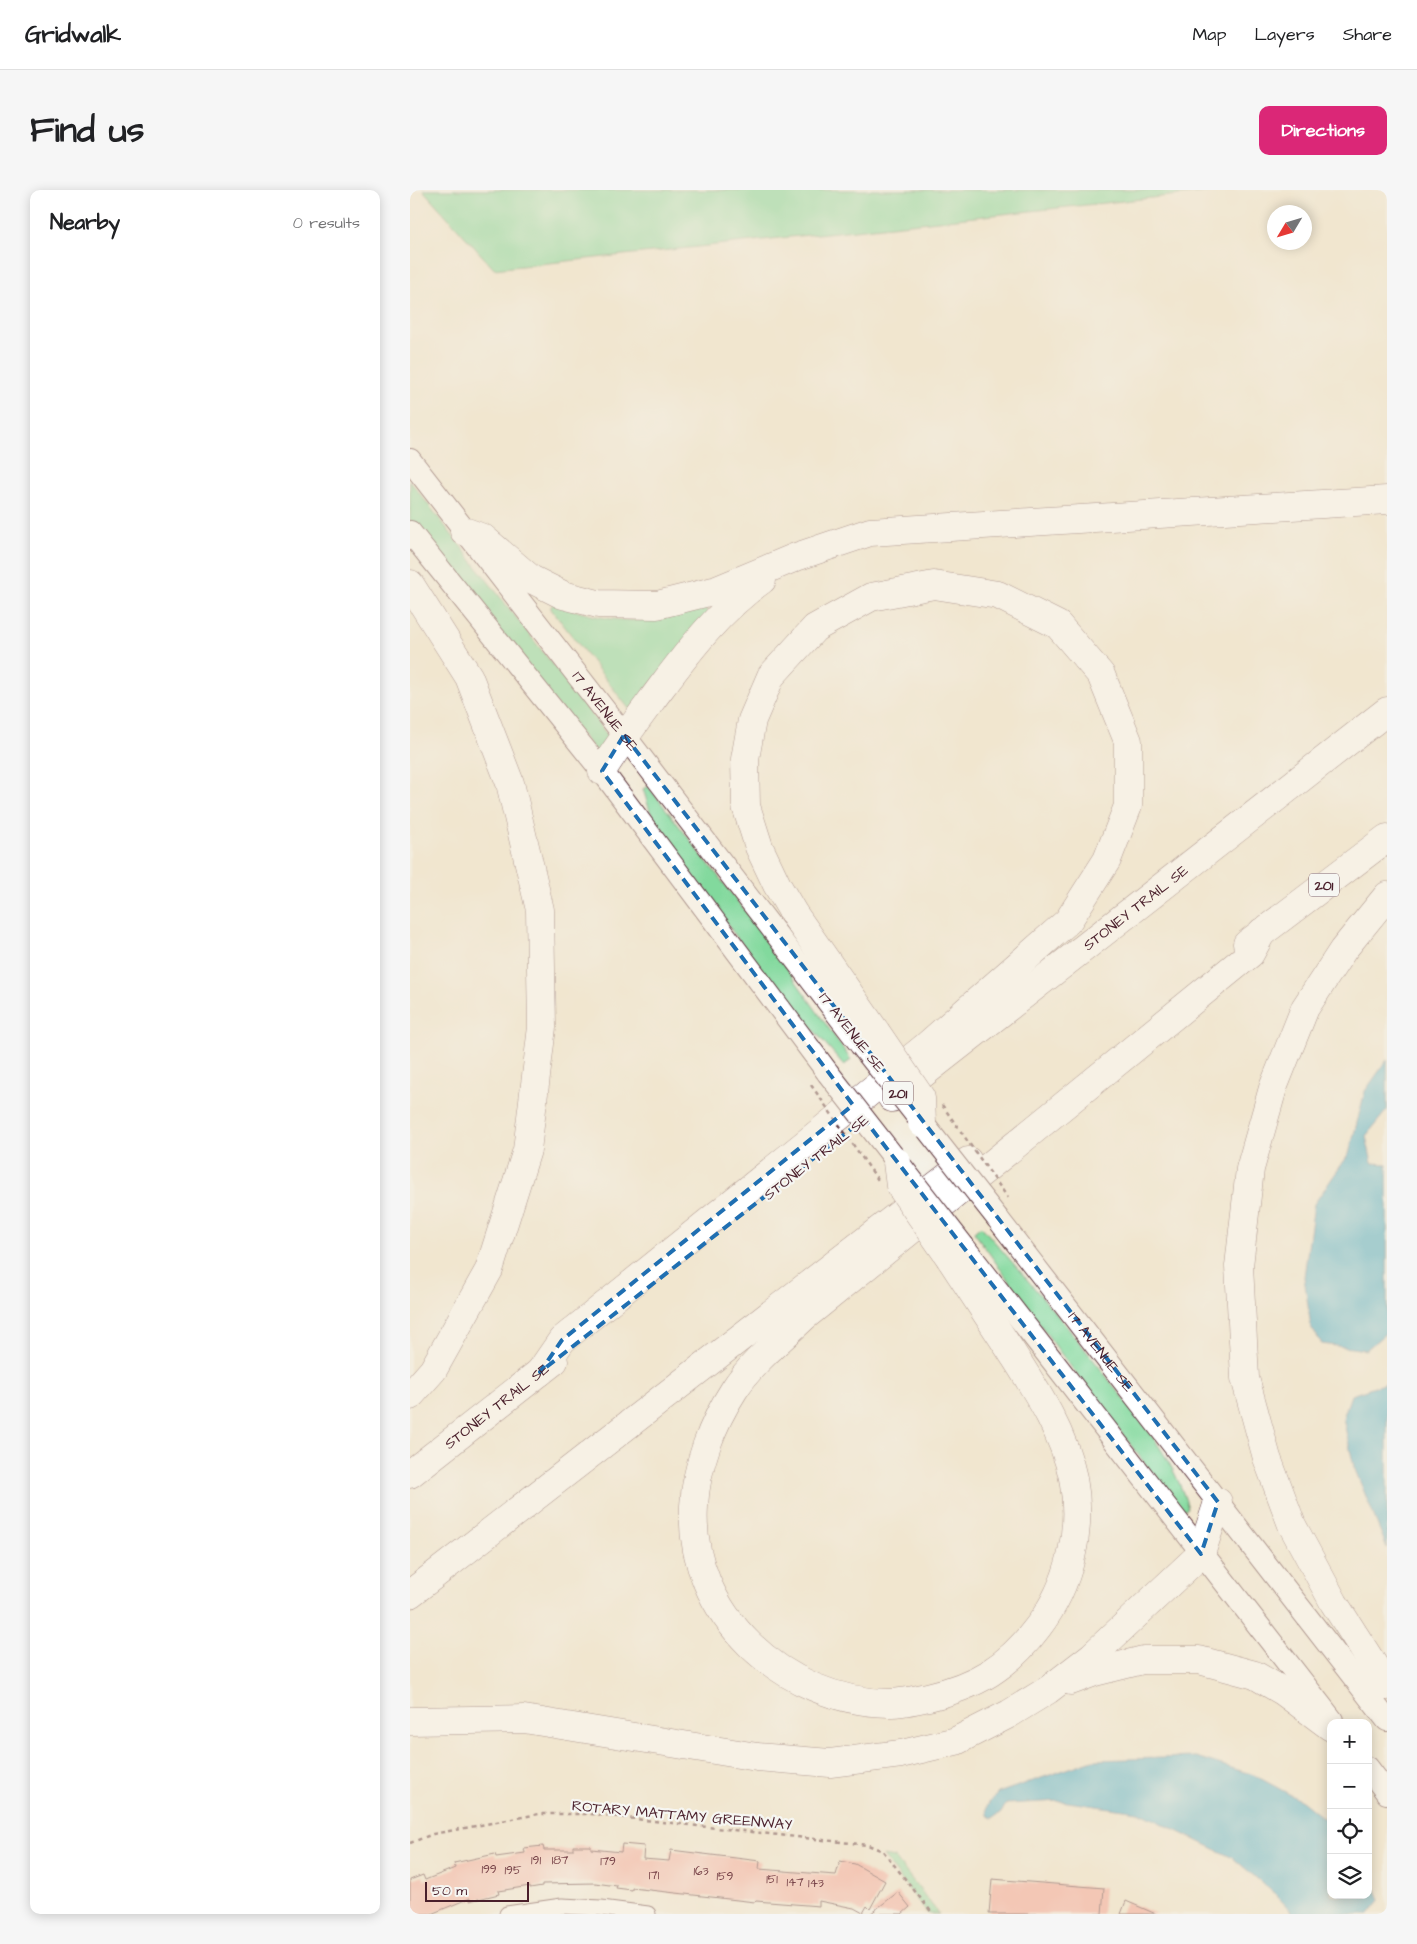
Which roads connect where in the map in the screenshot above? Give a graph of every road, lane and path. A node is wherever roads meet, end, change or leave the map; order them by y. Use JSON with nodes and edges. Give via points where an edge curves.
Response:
{"nodes":[{"id":1,"x":410,"y":460,"type":"edge"},
{"id":2,"x":1387,"y":500,"type":"edge"},
{"id":3,"x":464,"y":531,"type":"junction"},
{"id":4,"x":410,"y":532,"type":"edge"},
{"id":5,"x":796,"y":557,"type":"junction"},
{"id":6,"x":410,"y":584,"type":"edge"},
{"id":7,"x":1387,"y":712,"type":"edge"},
{"id":8,"x":624,"y":736,"type":"junction"},
{"id":9,"x":602,"y":771,"type":"junction"},
{"id":10,"x":1387,"y":838,"type":"edge"},
{"id":11,"x":1387,"y":896,"type":"edge"},
{"id":12,"x":1262,"y":932,"type":"junction"},
{"id":13,"x":869,"y":1039,"type":"junction"},
{"id":14,"x":820,"y":1079,"type":"junction"},
{"id":15,"x":942,"y":1104,"type":"dead end"},
{"id":16,"x":922,"y":1123,"type":"joint"},
{"id":17,"x":897,"y":1162,"type":"joint"},
{"id":18,"x":883,"y":1187,"type":"dead end"},
{"id":19,"x":1008,"y":1198,"type":"dead end"},
{"id":20,"x":957,"y":1253,"type":"junction"},
{"id":21,"x":540,"y":1372,"type":"junction"},
{"id":22,"x":410,"y":1396,"type":"edge"},
{"id":23,"x":410,"y":1474,"type":"edge"},
{"id":24,"x":1218,"y":1502,"type":"junction"},
{"id":25,"x":1201,"y":1554,"type":"junction"},
{"id":26,"x":410,"y":1594,"type":"edge"},
{"id":27,"x":1387,"y":1686,"type":"edge"},
{"id":28,"x":1048,"y":1690,"type":"junction"},
{"id":29,"x":1331,"y":1719,"type":"edge"},
{"id":30,"x":1387,"y":1720,"type":"edge"},
{"id":31,"x":410,"y":1721,"type":"edge"},
{"id":32,"x":1327,"y":1724,"type":"edge"},
{"id":33,"x":1372,"y":1773,"type":"edge"},
{"id":34,"x":1387,"y":1793,"type":"edge"},
{"id":35,"x":410,"y":1843,"type":"edge"},
{"id":36,"x":508,"y":1914,"type":"edge"},
{"id":37,"x":648,"y":1914,"type":"edge"},
{"id":38,"x":932,"y":1914,"type":"edge"}],
"edges":[{"from":1,"to":3,"type":"main road","name":"17 AVENUE SE"},
{"from":2,"to":5,"type":"highway","via":[[870,532]]},
{"from":3,"to":5,"type":"highway","via":[[483,538],[531,579],[563,595],[598,604],[657,605],[717,590]]},
{"from":3,"to":8,"type":"main road","name":"17 AVENUE SE"},
{"from":4,"to":9,"type":"main road"},
{"from":5,"to":8,"type":"highway","via":[[724,612]]},
{"from":6,"to":22,"type":"highway","via":[[469,677],[510,783],[540,910],[542,1027],[527,1150],[489,1270],[432,1370]]},
{"from":7,"to":21,"type":"highway","name":"STONEY TRAIL SE","number":"201"},
{"from":8,"to":9,"type":"highway"},
{"from":8,"to":13,"type":"main road","name":"17 AVENUE SE"},
{"from":9,"to":14,"type":"main road"},
{"from":10,"to":12,"type":"highway","number":"201"},
{"from":11,"to":27,"type":"highway","via":[[1343,950],[1305,1008],[1273,1088],[1250,1169],[1239,1266],[1246,1378],[1267,1458],[1296,1533],[1334,1603]]},
{"from":12,"to":20,"type":"highway","via":[[1250,954],[804,1318],[774,1345],[735,1389],[712,1435],[698,1476],[694,1508],[702,1570],[731,1625],[752,1648],[775,1667],[830,1694],[860,1701],[891,1703],[951,1692],[980,1680],[1005,1663],[1044,1619],[1069,1565],[1076,1536],[1077,1507],[1064,1447],[1039,1394]]},
{"from":12,"to":26,"type":"highway","number":"201"},
{"from":13,"to":16,"type":"highway","bridge":true,"via":[[921,1098]]},
{"from":13,"to":21,"type":"highway","via":[[777,885],[759,847],[746,806],[745,760],[752,720],[771,676],[815,628],[871,597],[934,586],[998,595],[1058,625],[1101,675],[1128,741],[1128,806],[1107,860],[1068,920],[924,1048],[562,1340]]},
{"from":14,"to":17,"type":"main road","bridge":true},
{"from":14,"to":18,"type":"path","bridge":true},
{"from":15,"to":19,"type":"path","bridge":true},
{"from":16,"to":24,"type":"main road","name":"17 AVENUE SE","bridge":true},
{"from":17,"to":20,"type":"highway","bridge":true,"via":[[900,1186]]},
{"from":20,"to":25,"type":"main road"},
{"from":21,"to":23,"type":"highway","name":"STONEY TRAIL SE","number":"201"},
{"from":24,"to":25,"type":"highway"},
{"from":24,"to":30,"type":"main road","name":"17 AVENUE SE"},
{"from":25,"to":28,"type":"highway","via":[[1092,1656]]},
{"from":25,"to":29,"type":"main road"},
{"from":28,"to":31,"type":"highway","via":[[956,1741],[901,1754],[830,1763],[757,1757],[524,1719]]},
{"from":28,"to":32,"type":"highway","via":[[1095,1672],[1143,1660],[1199,1660],[1255,1674]]},
{"from":33,"to":34,"type":"main road"},
{"from":35,"to":38,"type":"path","name":"ROTARY MATTAMY GREENWAY","via":[[433,1834],[539,1814],[591,1814],[868,1845],[884,1851]]},
{"from":36,"to":37,"type":"street","via":[[562,1906]]}]}
